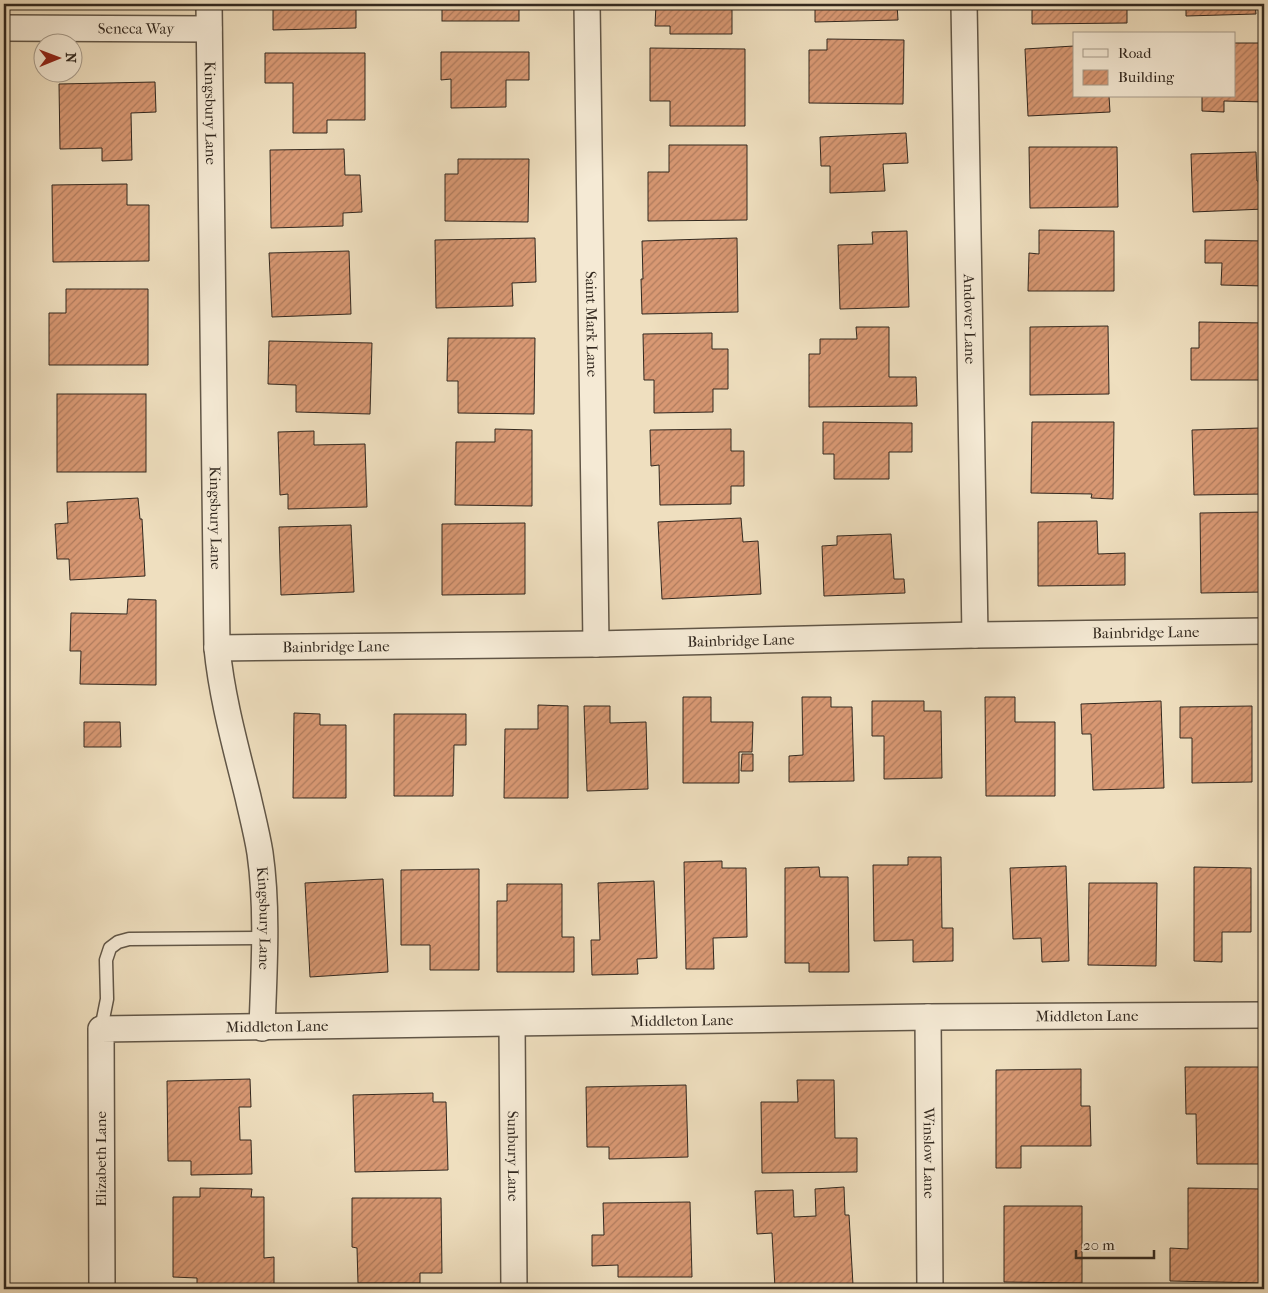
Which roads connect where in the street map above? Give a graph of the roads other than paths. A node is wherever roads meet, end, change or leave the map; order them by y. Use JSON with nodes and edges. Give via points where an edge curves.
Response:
{"nodes":[{"id":1,"x":209,"y":4,"type":"edge"},
{"id":2,"x":587,"y":4,"type":"edge"},
{"id":3,"x":964,"y":4,"type":"edge"},
{"id":4,"x":4,"y":28,"type":"edge"},
{"id":5,"x":209,"y":29,"type":"junction"},
{"id":6,"x":1264,"y":631,"type":"edge"},
{"id":7,"x":975,"y":635,"type":"junction"},
{"id":8,"x":596,"y":644,"type":"junction"},
{"id":9,"x":217,"y":648,"type":"junction"},
{"id":10,"x":264,"y":938,"type":"junction"},
{"id":11,"x":1264,"y":1015,"type":"edge"},
{"id":12,"x":928,"y":1017,"type":"junction"},
{"id":13,"x":512,"y":1024,"type":"junction"},
{"id":14,"x":262,"y":1028,"type":"junction"},
{"id":15,"x":101,"y":1029,"type":"junction"},
{"id":16,"x":102,"y":1289,"type":"edge"},
{"id":17,"x":514,"y":1289,"type":"edge"},
{"id":18,"x":930,"y":1289,"type":"edge"}],
"edges":[{"from":1,"to":5,"type":"street","name":"Kingsbury Lane"},
{"from":2,"to":8,"type":"street","name":"Saint Mark Lane"},
{"from":3,"to":7,"type":"street","name":"Andover Lane"},
{"from":4,"to":5,"type":"street","name":"Seneca Way"},
{"from":5,"to":9,"type":"street","name":"Kingsbury Lane"},
{"from":6,"to":7,"type":"street","name":"Bainbridge Lane"},
{"from":7,"to":8,"type":"street","name":"Bainbridge Lane"},
{"from":8,"to":9,"type":"street","name":"Bainbridge Lane"},
{"from":9,"to":10,"type":"street","name":"Kingsbury Lane","via":[[225,702],[260,853]]},
{"from":10,"to":14,"type":"street","name":"Kingsbury Lane"},
{"from":10,"to":15,"type":"lane","via":[[129,939],[118,942],[110,948],[106,960],[107,999]]},
{"from":11,"to":12,"type":"street","name":"Middleton Lane"},
{"from":12,"to":13,"type":"street","name":"Middleton Lane"},
{"from":12,"to":18,"type":"street","name":"Winslow Lane"},
{"from":13,"to":14,"type":"street","name":"Middleton Lane"},
{"from":13,"to":17,"type":"street","name":"Sunbury Lane"},
{"from":14,"to":15,"type":"street","name":"Middleton Lane"},
{"from":15,"to":16,"type":"street","name":"Elizabeth Lane"}]}
